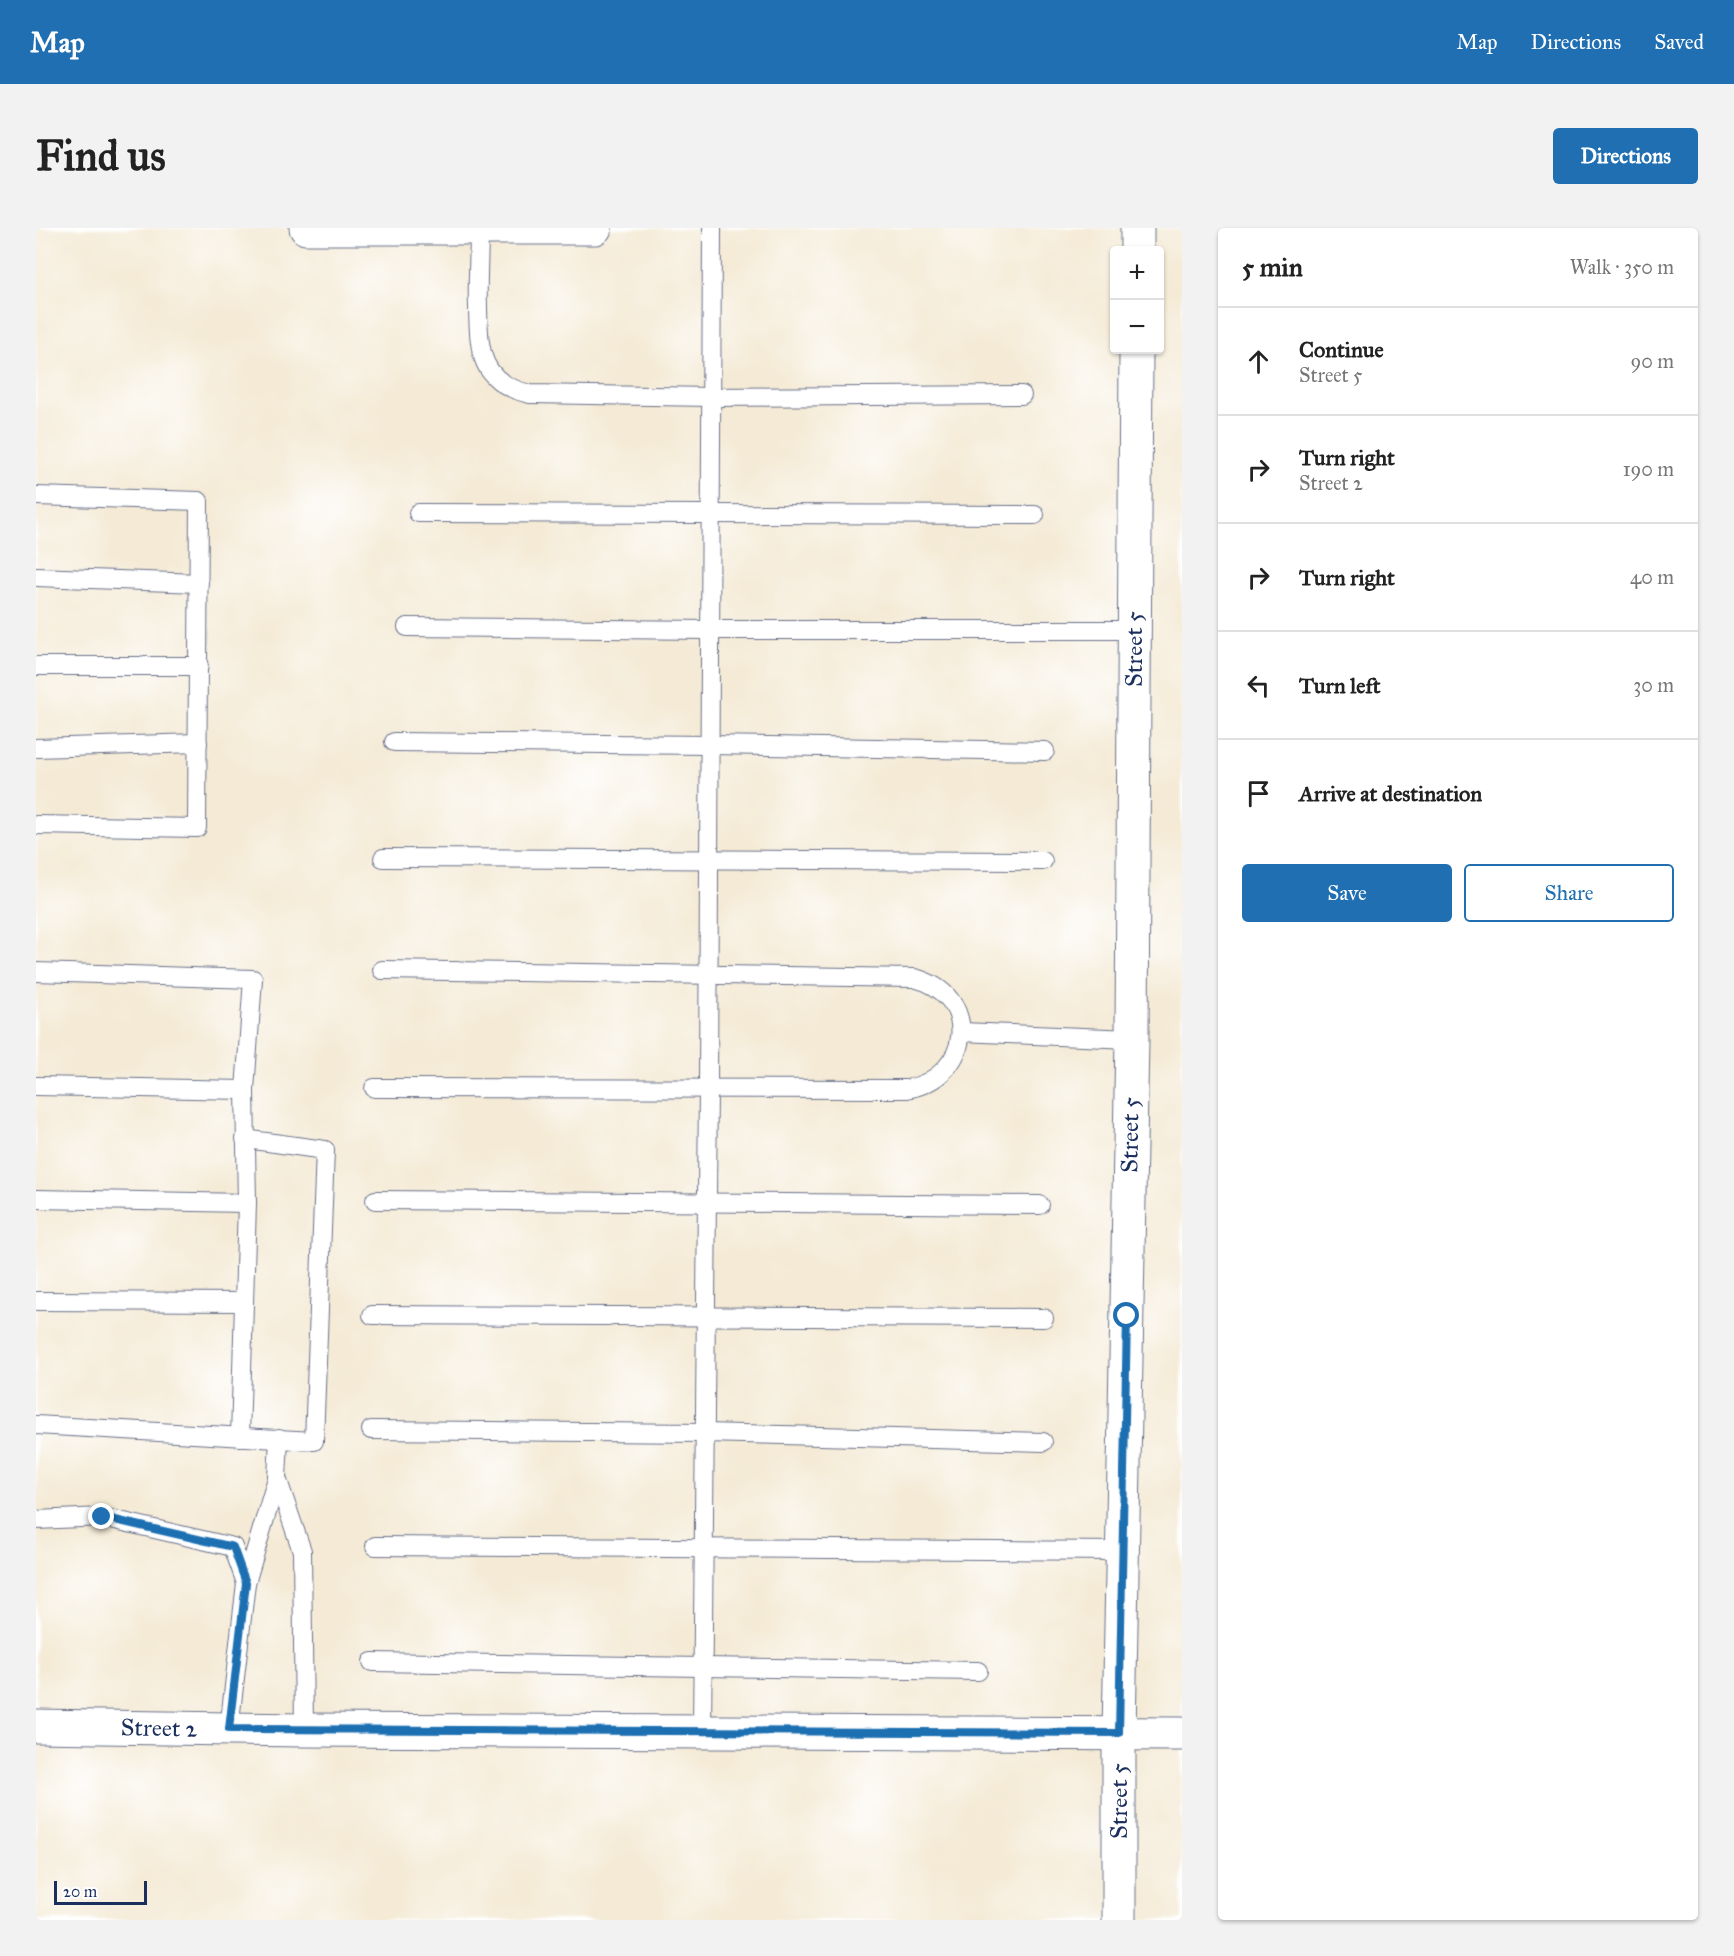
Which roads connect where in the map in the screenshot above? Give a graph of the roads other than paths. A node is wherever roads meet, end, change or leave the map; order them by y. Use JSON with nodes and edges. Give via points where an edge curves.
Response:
{"nodes":[{"id":1,"x":306,"y":228,"type":"edge"},
{"id":2,"x":431,"y":228,"type":"edge"},
{"id":3,"x":595,"y":228,"type":"edge"},
{"id":4,"x":712,"y":228,"type":"edge"},
{"id":5,"x":1137,"y":228,"type":"edge"},
{"id":6,"x":376,"y":229,"type":"edge"},
{"id":7,"x":480,"y":229,"type":"edge"},
{"id":8,"x":1137,"y":246,"type":"edge"},
{"id":9,"x":1136,"y":354,"type":"edge"},
{"id":10,"x":1022,"y":395,"type":"dead end"},
{"id":11,"x":712,"y":397,"type":"junction"},
{"id":12,"x":36,"y":496,"type":"edge"},
{"id":13,"x":418,"y":513,"type":"dead end"},
{"id":14,"x":711,"y":513,"type":"junction"},
{"id":15,"x":1035,"y":515,"type":"dead end"},
{"id":16,"x":36,"y":577,"type":"edge"},
{"id":17,"x":199,"y":583,"type":"junction"},
{"id":18,"x":407,"y":627,"type":"dead end"},
{"id":19,"x":710,"y":630,"type":"junction"},
{"id":20,"x":1134,"y":630,"type":"junction"},
{"id":21,"x":36,"y":666,"type":"edge"},
{"id":22,"x":199,"y":666,"type":"junction"},
{"id":23,"x":394,"y":742,"type":"dead end"},
{"id":24,"x":198,"y":743,"type":"junction"},
{"id":25,"x":709,"y":745,"type":"junction"},
{"id":26,"x":36,"y":748,"type":"edge"},
{"id":27,"x":1045,"y":751,"type":"dead end"},
{"id":28,"x":36,"y":825,"type":"edge"},
{"id":29,"x":383,"y":858,"type":"dead end"},
{"id":30,"x":709,"y":859,"type":"junction"},
{"id":31,"x":1043,"y":861,"type":"dead end"},
{"id":32,"x":382,"y":970,"type":"dead end"},
{"id":33,"x":36,"y":972,"type":"edge"},
{"id":34,"x":708,"y":974,"type":"junction"},
{"id":35,"x":961,"y":1032,"type":"junction"},
{"id":36,"x":1132,"y":1039,"type":"junction"},
{"id":37,"x":36,"y":1086,"type":"edge"},
{"id":38,"x":374,"y":1088,"type":"dead end"},
{"id":39,"x":708,"y":1089,"type":"junction"},
{"id":40,"x":245,"y":1090,"type":"junction"},
{"id":41,"x":245,"y":1139,"type":"junction"},
{"id":42,"x":36,"y":1199,"type":"edge"},
{"id":43,"x":375,"y":1200,"type":"dead end"},
{"id":44,"x":247,"y":1203,"type":"junction"},
{"id":45,"x":707,"y":1204,"type":"junction"},
{"id":46,"x":1040,"y":1205,"type":"dead end"},
{"id":47,"x":36,"y":1301,"type":"edge"},
{"id":48,"x":244,"y":1302,"type":"junction"},
{"id":49,"x":372,"y":1315,"type":"dead end"},
{"id":50,"x":706,"y":1316,"type":"junction"},
{"id":51,"x":1044,"y":1318,"type":"dead end"},
{"id":52,"x":36,"y":1425,"type":"edge"},
{"id":53,"x":371,"y":1430,"type":"dead end"},
{"id":54,"x":705,"y":1433,"type":"junction"},
{"id":55,"x":240,"y":1437,"type":"junction"},
{"id":56,"x":279,"y":1438,"type":"junction"},
{"id":57,"x":1042,"y":1442,"type":"dead end"},
{"id":58,"x":277,"y":1478,"type":"junction"},
{"id":59,"x":36,"y":1520,"type":"edge"},
{"id":60,"x":375,"y":1546,"type":"dead end"},
{"id":61,"x":704,"y":1548,"type":"junction"},
{"id":62,"x":1122,"y":1551,"type":"junction"},
{"id":63,"x":246,"y":1583,"type":"junction"},
{"id":64,"x":372,"y":1662,"type":"dead end"},
{"id":65,"x":703,"y":1666,"type":"junction"},
{"id":66,"x":978,"y":1671,"type":"dead end"},
{"id":67,"x":36,"y":1726,"type":"edge"},
{"id":68,"x":229,"y":1729,"type":"junction"},
{"id":69,"x":304,"y":1730,"type":"junction"},
{"id":70,"x":702,"y":1732,"type":"junction"},
{"id":71,"x":1119,"y":1733,"type":"junction"},
{"id":72,"x":1182,"y":1734,"type":"edge"},
{"id":73,"x":1119,"y":1920,"type":"edge"}],
"edges":[{"from":1,"to":6,"type":"street"},
{"from":2,"to":6,"type":"street"},
{"from":2,"to":7,"type":"street"},
{"from":3,"to":7,"type":"street"},
{"from":4,"to":11,"type":"lane"},
{"from":5,"to":8,"type":"street"},
{"from":7,"to":11,"type":"lane","via":[[480,350],[493,375],[503,384],[530,394]]},
{"from":9,"to":20,"type":"street","name":"Street 5"},
{"from":10,"to":11,"type":"lane"},
{"from":11,"to":14,"type":"lane"},
{"from":12,"to":17,"type":"lane","via":[[199,501]]},
{"from":13,"to":14,"type":"lane"},
{"from":14,"to":15,"type":"lane"},
{"from":14,"to":19,"type":"lane"},
{"from":16,"to":17,"type":"lane"},
{"from":17,"to":22,"type":"lane"},
{"from":18,"to":19,"type":"lane"},
{"from":19,"to":20,"type":"lane"},
{"from":19,"to":25,"type":"lane"},
{"from":20,"to":36,"type":"street","name":"Street 5"},
{"from":21,"to":22,"type":"lane"},
{"from":22,"to":24,"type":"lane"},
{"from":23,"to":25,"type":"lane"},
{"from":24,"to":26,"type":"lane"},
{"from":24,"to":28,"type":"lane","via":[[197,828]]},
{"from":25,"to":27,"type":"lane"},
{"from":25,"to":30,"type":"lane"},
{"from":29,"to":30,"type":"lane"},
{"from":30,"to":31,"type":"lane"},
{"from":30,"to":34,"type":"lane"},
{"from":32,"to":34,"type":"lane"},
{"from":33,"to":40,"type":"lane","via":[[254,979]]},
{"from":34,"to":35,"type":"lane","via":[[914,978],[926,981],[947,996]]},
{"from":34,"to":39,"type":"lane"},
{"from":35,"to":36,"type":"lane"},
{"from":35,"to":39,"type":"lane","via":[[954,1059],[946,1071],[922,1086]]},
{"from":36,"to":62,"type":"street","name":"Street 5"},
{"from":37,"to":40,"type":"lane"},
{"from":38,"to":39,"type":"lane"},
{"from":39,"to":45,"type":"lane"},
{"from":40,"to":41,"type":"lane"},
{"from":41,"to":44,"type":"lane"},
{"from":41,"to":56,"type":"lane","via":[[326,1150],[314,1441]]},
{"from":42,"to":44,"type":"lane"},
{"from":43,"to":45,"type":"lane"},
{"from":44,"to":48,"type":"lane"},
{"from":45,"to":46,"type":"lane"},
{"from":45,"to":50,"type":"lane"},
{"from":47,"to":48,"type":"lane"},
{"from":48,"to":55,"type":"lane"},
{"from":49,"to":50,"type":"lane"},
{"from":50,"to":51,"type":"lane"},
{"from":50,"to":54,"type":"lane"},
{"from":52,"to":55,"type":"lane"},
{"from":53,"to":54,"type":"lane"},
{"from":54,"to":57,"type":"lane"},
{"from":54,"to":61,"type":"lane"},
{"from":55,"to":56,"type":"lane"},
{"from":56,"to":58,"type":"lane"},
{"from":58,"to":63,"type":"lane"},
{"from":58,"to":69,"type":"lane","via":[[302,1551]]},
{"from":59,"to":63,"type":"lane","via":[[102,1517],[233,1547]]},
{"from":60,"to":61,"type":"lane"},
{"from":61,"to":62,"type":"lane"},
{"from":61,"to":65,"type":"lane"},
{"from":62,"to":71,"type":"street","name":"Street 5"},
{"from":63,"to":68,"type":"lane"},
{"from":64,"to":65,"type":"lane"},
{"from":65,"to":66,"type":"lane"},
{"from":65,"to":70,"type":"lane"},
{"from":67,"to":68,"type":"street","name":"Street 2"},
{"from":68,"to":69,"type":"street","name":"Street 2"},
{"from":69,"to":70,"type":"street","name":"Street 2"},
{"from":70,"to":71,"type":"street","name":"Street 2"},
{"from":71,"to":72,"type":"street","name":"Street 2"},
{"from":71,"to":73,"type":"street","name":"Street 5"}]}
